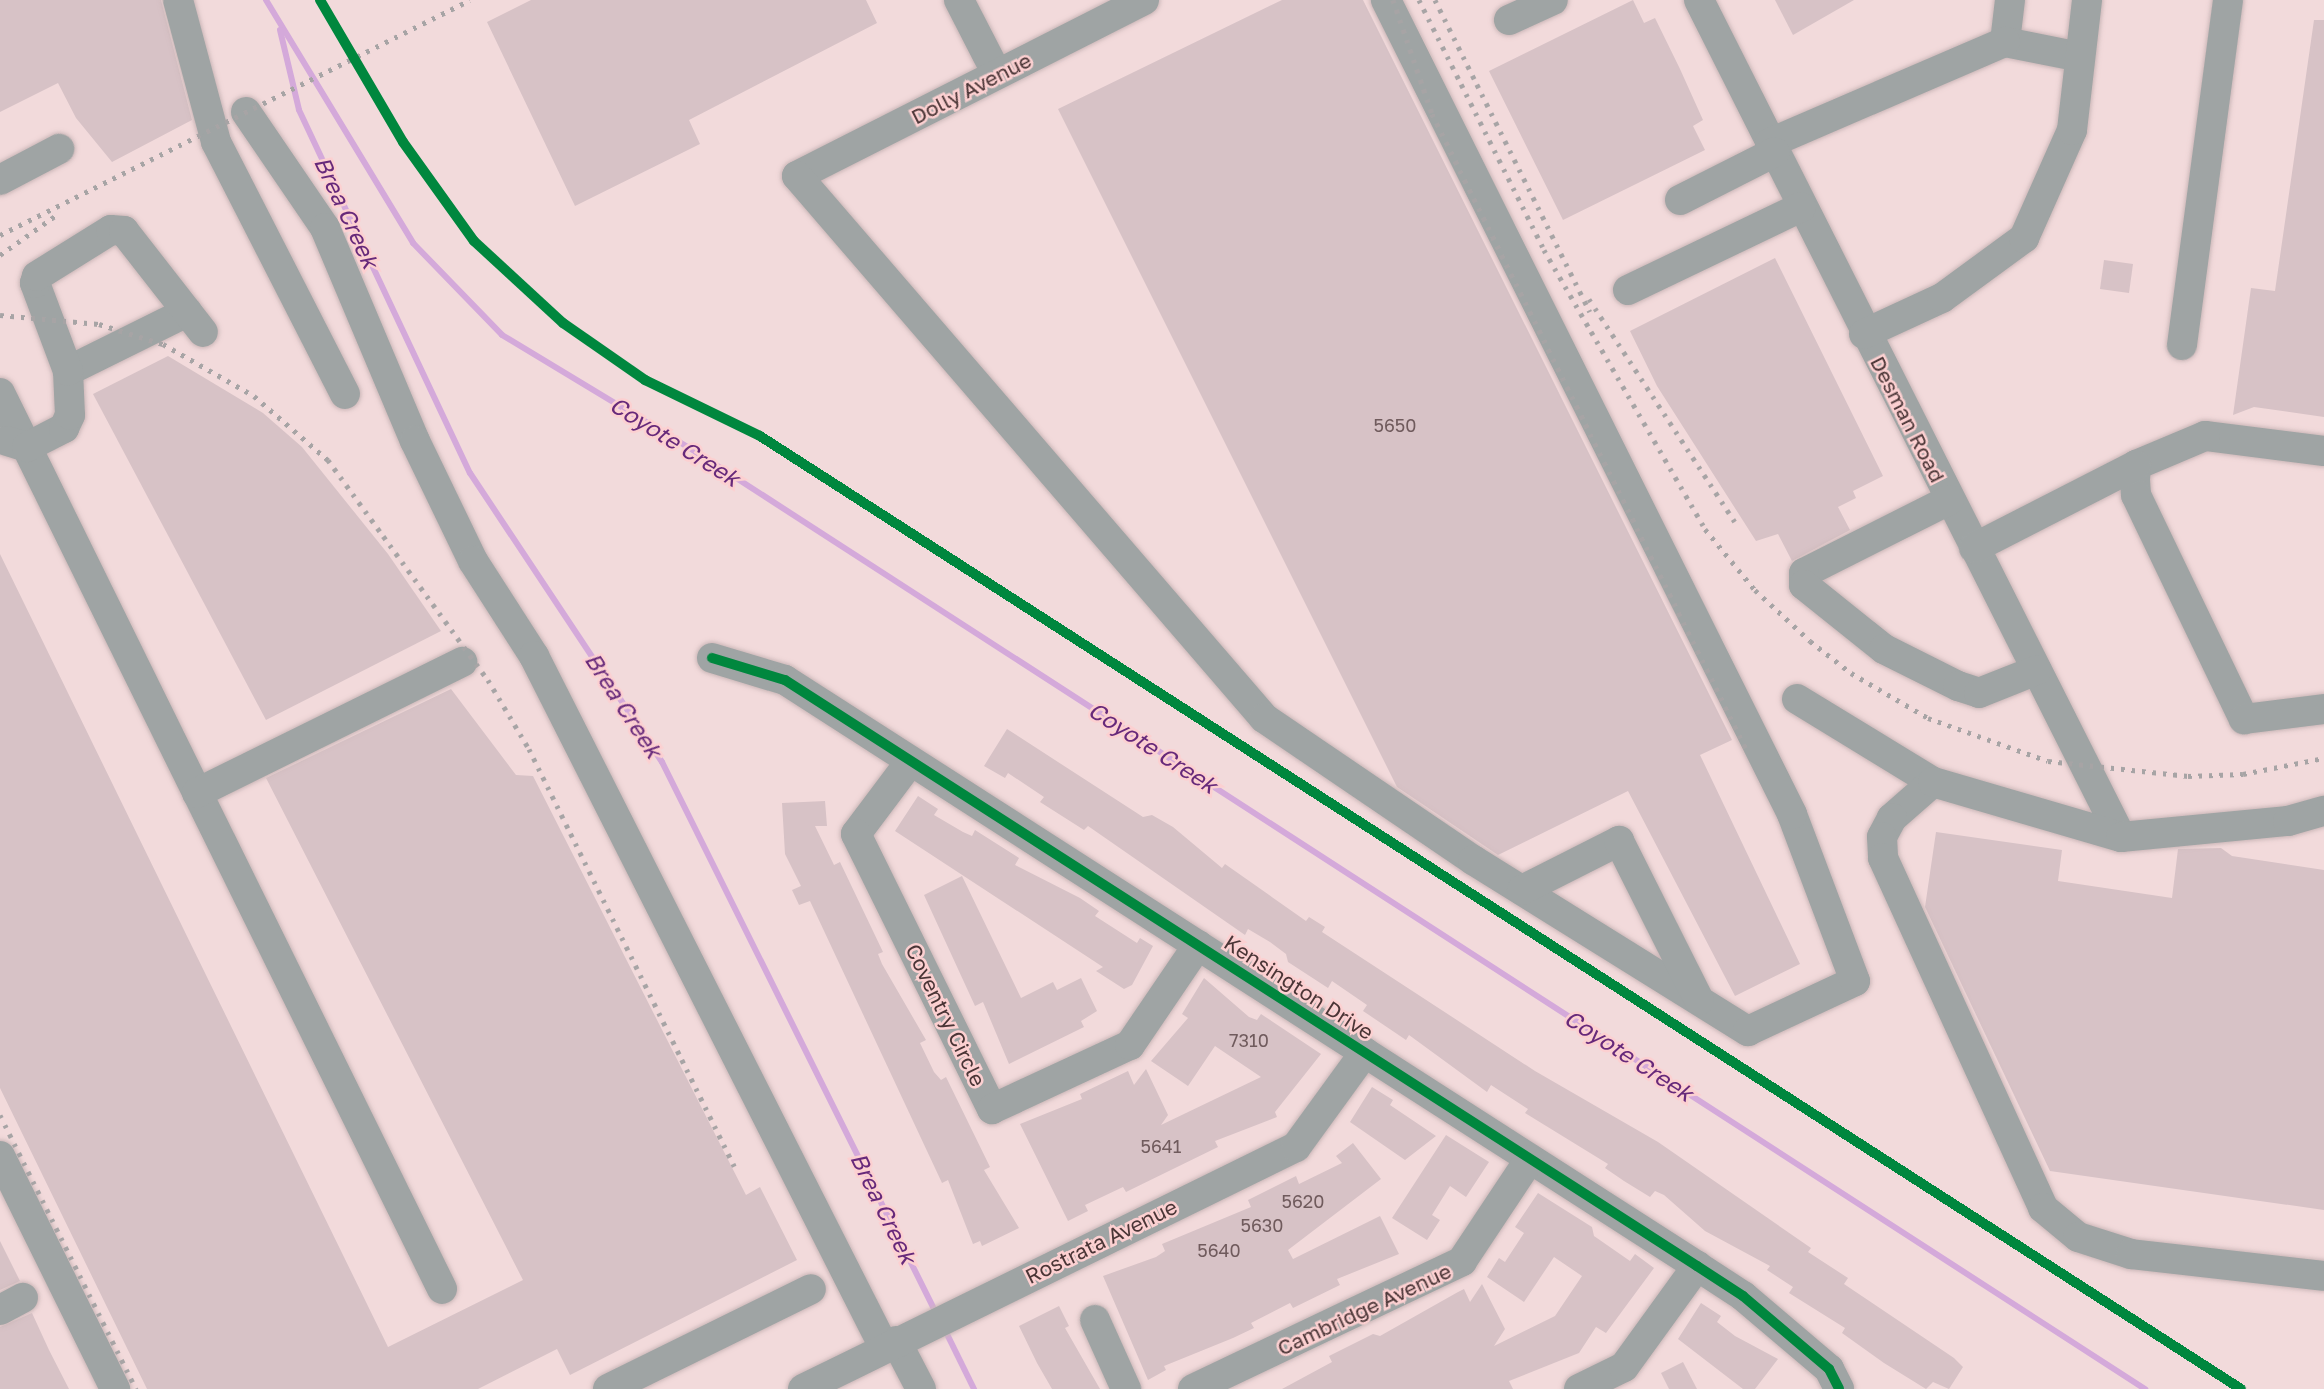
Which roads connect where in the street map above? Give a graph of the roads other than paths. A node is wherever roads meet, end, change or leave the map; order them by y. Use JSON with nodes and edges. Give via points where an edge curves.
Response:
{"nodes":[{"id":1,"x":178,"y":0,"type":"edge"},
{"id":2,"x":959,"y":0,"type":"edge"},
{"id":3,"x":1144,"y":0,"type":"edge"},
{"id":4,"x":1386,"y":0,"type":"edge"},
{"id":5,"x":1553,"y":0,"type":"edge"},
{"id":6,"x":1699,"y":0,"type":"edge"},
{"id":7,"x":2010,"y":0,"type":"edge"},
{"id":8,"x":2087,"y":0,"type":"edge"},
{"id":9,"x":2228,"y":0,"type":"edge"},
{"id":10,"x":1509,"y":20,"type":"dead end"},
{"id":11,"x":2005,"y":42,"type":"junction"},
{"id":12,"x":2080,"y":57,"type":"junction"},
{"id":13,"x":997,"y":74,"type":"junction"},
{"id":14,"x":246,"y":112,"type":"dead end"},
{"id":15,"x":1772,"y":148,"type":"junction"},
{"id":16,"x":60,"y":149,"type":"dead end"},
{"id":17,"x":0,"y":180,"type":"edge"},
{"id":18,"x":1680,"y":200,"type":"dead end"},
{"id":19,"x":1801,"y":206,"type":"junction"},
{"id":20,"x":1628,"y":290,"type":"dead end"},
{"id":21,"x":1864,"y":334,"type":"junction"},
{"id":22,"x":2182,"y":345,"type":"dead end"},
{"id":23,"x":68,"y":371,"type":"junction"},
{"id":24,"x":0,"y":393,"type":"edge"},
{"id":25,"x":345,"y":394,"type":"dead end"},
{"id":26,"x":13,"y":443,"type":"edge"},
{"id":27,"x":2324,"y":451,"type":"edge"},
{"id":28,"x":2136,"y":465,"type":"junction"},
{"id":29,"x":1950,"y":500,"type":"junction"},
{"id":30,"x":1974,"y":548,"type":"junction"},
{"id":31,"x":712,"y":658,"type":"dead end"},
{"id":32,"x":462,"y":662,"type":"dead end"},
{"id":33,"x":2037,"y":670,"type":"junction"},
{"id":34,"x":1797,"y":699,"type":"dead end"},
{"id":35,"x":2324,"y":709,"type":"edge"},
{"id":36,"x":910,"y":761,"type":"junction"},
{"id":37,"x":1933,"y":782,"type":"junction"},
{"id":38,"x":197,"y":793,"type":"junction"},
{"id":39,"x":2324,"y":811,"type":"edge"},
{"id":40,"x":2121,"y":837,"type":"junction"},
{"id":41,"x":1522,"y":890,"type":"junction"},
{"id":42,"x":1198,"y":945,"type":"junction"},
{"id":43,"x":1699,"y":1001,"type":"junction"},
{"id":44,"x":1365,"y":1052,"type":"junction"},
{"id":45,"x":0,"y":1156,"type":"edge"},
{"id":46,"x":1529,"y":1160,"type":"junction"},
{"id":47,"x":1697,"y":1266,"type":"junction"},
{"id":48,"x":2324,"y":1276,"type":"edge"},
{"id":49,"x":442,"y":1289,"type":"dead end"},
{"id":50,"x":811,"y":1289,"type":"dead end"},
{"id":51,"x":1095,"y":1320,"type":"dead end"},
{"id":52,"x":893,"y":1343,"type":"junction"},
{"id":53,"x":115,"y":1389,"type":"edge"},
{"id":54,"x":608,"y":1389,"type":"edge"},
{"id":55,"x":803,"y":1389,"type":"edge"},
{"id":56,"x":921,"y":1389,"type":"edge"},
{"id":57,"x":1126,"y":1389,"type":"edge"},
{"id":58,"x":1193,"y":1389,"type":"edge"},
{"id":59,"x":1579,"y":1389,"type":"edge"},
{"id":60,"x":1839,"y":1389,"type":"edge"}],
"edges":[{"from":1,"to":25,"type":"street","via":[[216,142]]},
{"from":2,"to":13,"type":"street"},
{"from":3,"to":13,"type":"street","name":"Dolly Avenue"},
{"from":4,"to":43,"type":"street","via":[[1792,814],[1855,981],[1748,1031]]},
{"from":5,"to":10,"type":"street"},
{"from":6,"to":15,"type":"street","name":"Desman Road"},
{"from":7,"to":11,"type":"street"},
{"from":8,"to":12,"type":"street"},
{"from":9,"to":22,"type":"street"},
{"from":11,"to":12,"type":"street"},
{"from":11,"to":15,"type":"street"},
{"from":12,"to":21,"type":"street","via":[[2072,130],[2024,238],[1942,298]]},
{"from":13,"to":41,"type":"street","name":"Dolly Avenue","via":[[797,176],[1264,718]]},
{"from":14,"to":52,"type":"street","via":[[325,228],[415,441],[473,561],[534,656]]},
{"from":15,"to":18,"type":"street"},
{"from":15,"to":19,"type":"street","name":"Desman Road"},
{"from":16,"to":17,"type":"street"},
{"from":19,"to":20,"type":"street"},
{"from":19,"to":21,"type":"street","name":"Desman Road"},
{"from":21,"to":29,"type":"street","name":"Desman Road"},
{"from":23,"to":23,"type":"street","via":[[35,283],[37,276],[111,230],[124,231],[195,322]]},
{"from":23,"to":26,"type":"street","via":[[70,415],[64,428]]},
{"from":24,"to":26,"type":"street"},
{"from":26,"to":38,"type":"street"},
{"from":27,"to":28,"type":"street","via":[[2205,436]]},
{"from":28,"to":30,"type":"street"},
{"from":28,"to":35,"type":"street","via":[[2136,495],[2244,719]]},
{"from":29,"to":30,"type":"street","name":"Desman Road"},
{"from":29,"to":33,"type":"street","via":[[1804,573],[1804,585],[1884,649],[1958,686],[1979,693]]},
{"from":30,"to":33,"type":"street","name":"Desman Road"},
{"from":31,"to":36,"type":"street","name":"Kensington Drive","via":[[785,680]]},
{"from":32,"to":38,"type":"street"},
{"from":33,"to":40,"type":"street","name":"Desman Road"},
{"from":34,"to":37,"type":"street"},
{"from":36,"to":42,"type":"street","name":"Kensington Drive"},
{"from":36,"to":42,"type":"street","name":"Coventry Circle","via":[[856,834],[992,1109],[1130,1045]]},
{"from":37,"to":40,"type":"street"},
{"from":37,"to":48,"type":"street","via":[[1892,818],[1882,837],[1883,858],[2043,1208],[2078,1237],[2131,1255]]},
{"from":38,"to":49,"type":"street"},
{"from":39,"to":40,"type":"street","via":[[2287,821]]},
{"from":41,"to":43,"type":"street"},
{"from":41,"to":43,"type":"street","via":[[1619,841]]},
{"from":42,"to":44,"type":"street","name":"Kensington Drive"},
{"from":44,"to":46,"type":"street","name":"Kensington Drive"},
{"from":44,"to":52,"type":"street","name":"Rostrata Avenue","via":[[1296,1147]]},
{"from":45,"to":53,"type":"street"},
{"from":46,"to":47,"type":"street","name":"Kensington Drive"},
{"from":46,"to":58,"type":"street","name":"Cambridge Avenue","via":[[1462,1261]]},
{"from":47,"to":59,"type":"street","via":[[1624,1367]]},
{"from":47,"to":60,"type":"street","name":"Kensington Drive","via":[[1743,1296],[1819,1361]]},
{"from":50,"to":54,"type":"street"},
{"from":51,"to":57,"type":"street"},
{"from":52,"to":55,"type":"street","name":"Rostrata Avenue"},
{"from":52,"to":56,"type":"street"}]}
